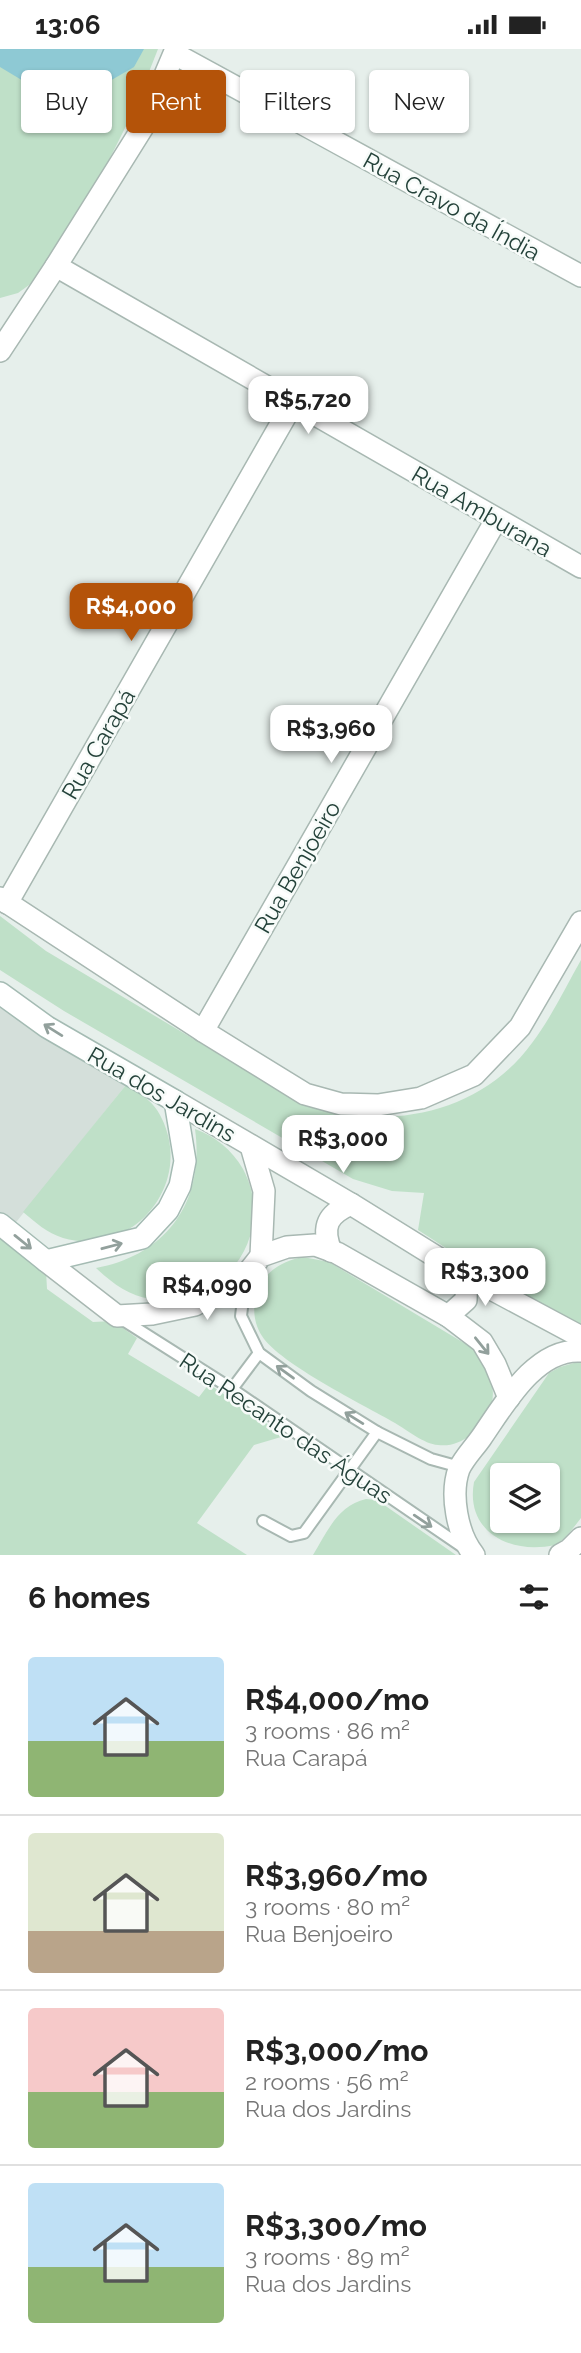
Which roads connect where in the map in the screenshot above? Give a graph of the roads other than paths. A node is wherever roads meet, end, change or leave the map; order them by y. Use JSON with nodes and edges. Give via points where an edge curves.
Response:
{"nodes":[{"id":1,"x":176,"y":52,"type":"edge"},
{"id":2,"x":56,"y":266,"type":"junction"},
{"id":3,"x":581,"y":276,"type":"edge"},
{"id":4,"x":2,"y":344,"type":"edge"},
{"id":5,"x":293,"y":403,"type":"junction"},
{"id":6,"x":496,"y":520,"type":"junction"},
{"id":7,"x":581,"y":567,"type":"edge"},
{"id":8,"x":3,"y":900,"type":"edge"},
{"id":9,"x":581,"y":922,"type":"edge"},
{"id":10,"x":0,"y":993,"type":"edge"},
{"id":11,"x":203,"y":1031,"type":"junction"},
{"id":12,"x":175,"y":1101,"type":"junction"},
{"id":13,"x":251,"y":1146,"type":"junction"},
{"id":14,"x":351,"y":1204,"type":"junction"},
{"id":15,"x":0,"y":1224,"type":"edge"},
{"id":16,"x":331,"y":1251,"type":"junction"},
{"id":17,"x":261,"y":1256,"type":"junction"},
{"id":18,"x":46,"y":1261,"type":"junction"},
{"id":19,"x":246,"y":1275,"type":"junction"},
{"id":20,"x":467,"y":1276,"type":"junction"},
{"id":21,"x":448,"y":1316,"type":"junction"},
{"id":22,"x":117,"y":1317,"type":"junction"},
{"id":23,"x":581,"y":1337,"type":"edge"},
{"id":24,"x":581,"y":1351,"type":"edge"},
{"id":25,"x":259,"y":1353,"type":"junction"},
{"id":26,"x":232,"y":1388,"type":"junction"},
{"id":27,"x":509,"y":1398,"type":"junction"},
{"id":28,"x":377,"y":1432,"type":"junction"},
{"id":29,"x":460,"y":1467,"type":"junction"},
{"id":30,"x":349,"y":1471,"type":"junction"},
{"id":31,"x":262,"y":1521,"type":"dead end"},
{"id":32,"x":581,"y":1538,"type":"edge"},
{"id":33,"x":473,"y":1555,"type":"edge"},
{"id":34,"x":559,"y":1555,"type":"edge"}],
"edges":[{"from":1,"to":2,"type":"street","via":[[143,127]]},
{"from":1,"to":3,"type":"street","name":"Rua Cravo da Índia"},
{"from":2,"to":4,"type":"street"},
{"from":2,"to":5,"type":"street","name":"Rua Amburana"},
{"from":5,"to":6,"type":"street","name":"Rua Amburana"},
{"from":5,"to":8,"type":"street","name":"Rua Carapá"},
{"from":6,"to":7,"type":"street","name":"Rua Amburana"},
{"from":6,"to":11,"type":"street","name":"Rua Benjoeiro"},
{"from":8,"to":11,"type":"street"},
{"from":9,"to":11,"type":"street","via":[[520,1027],[474,1075],[421,1098],[378,1105],[341,1104],[305,1094]]},
{"from":12,"to":10,"type":"street","name":"Rua dos Jardins","one_way":true,"via":[[47,1027]]},
{"from":12,"to":13,"type":"street","name":"Rua dos Jardins"},
{"from":18,"to":12,"type":"street","one_way":true,"via":[[142,1238],[168,1210],[180,1186],[184,1161]]},
{"from":13,"to":14,"type":"street","name":"Rua dos Jardins"},
{"from":13,"to":17,"type":"street","via":[[264,1191]]},
{"from":14,"to":16,"type":"street","via":[[336,1210],[327,1223]]},
{"from":14,"to":20,"type":"street","name":"Rua dos Jardins"},
{"from":15,"to":18,"type":"street","name":"Rua Recanto das Águas","one_way":true},
{"from":16,"to":17,"type":"street","via":[[315,1245],[287,1247]]},
{"from":16,"to":21,"type":"street"},
{"from":17,"to":19,"type":"street"},
{"from":18,"to":22,"type":"street","name":"Rua Recanto das Águas"},
{"from":19,"to":22,"type":"street","via":[[195,1305]]},
{"from":19,"to":25,"type":"lane","via":[[241,1316]]},
{"from":20,"to":21,"type":"street","via":[[466,1300]]},
{"from":20,"to":23,"type":"street","name":"Rua dos Jardins"},
{"from":21,"to":27,"type":"street","one_way":true,"via":[[482,1342]]},
{"from":22,"to":26,"type":"lane","name":"Rua Recanto das Águas"},
{"from":24,"to":27,"type":"street","via":[[568,1350],[533,1369]]},
{"from":25,"to":26,"type":"lane"},
{"from":28,"to":25,"type":"lane","one_way":true},
{"from":26,"to":30,"type":"lane","name":"Rua Recanto das Águas"},
{"from":27,"to":29,"type":"street"},
{"from":28,"to":29,"type":"lane","via":[[430,1459]]},
{"from":28,"to":30,"type":"lane"},
{"from":29,"to":33,"type":"street","via":[[455,1487],[459,1526]]},
{"from":30,"to":31,"type":"lane","via":[[304,1533],[290,1536]]},
{"from":30,"to":33,"type":"lane","name":"Rua Recanto das Águas","one_way":true},
{"from":32,"to":34,"type":"street"}]}
